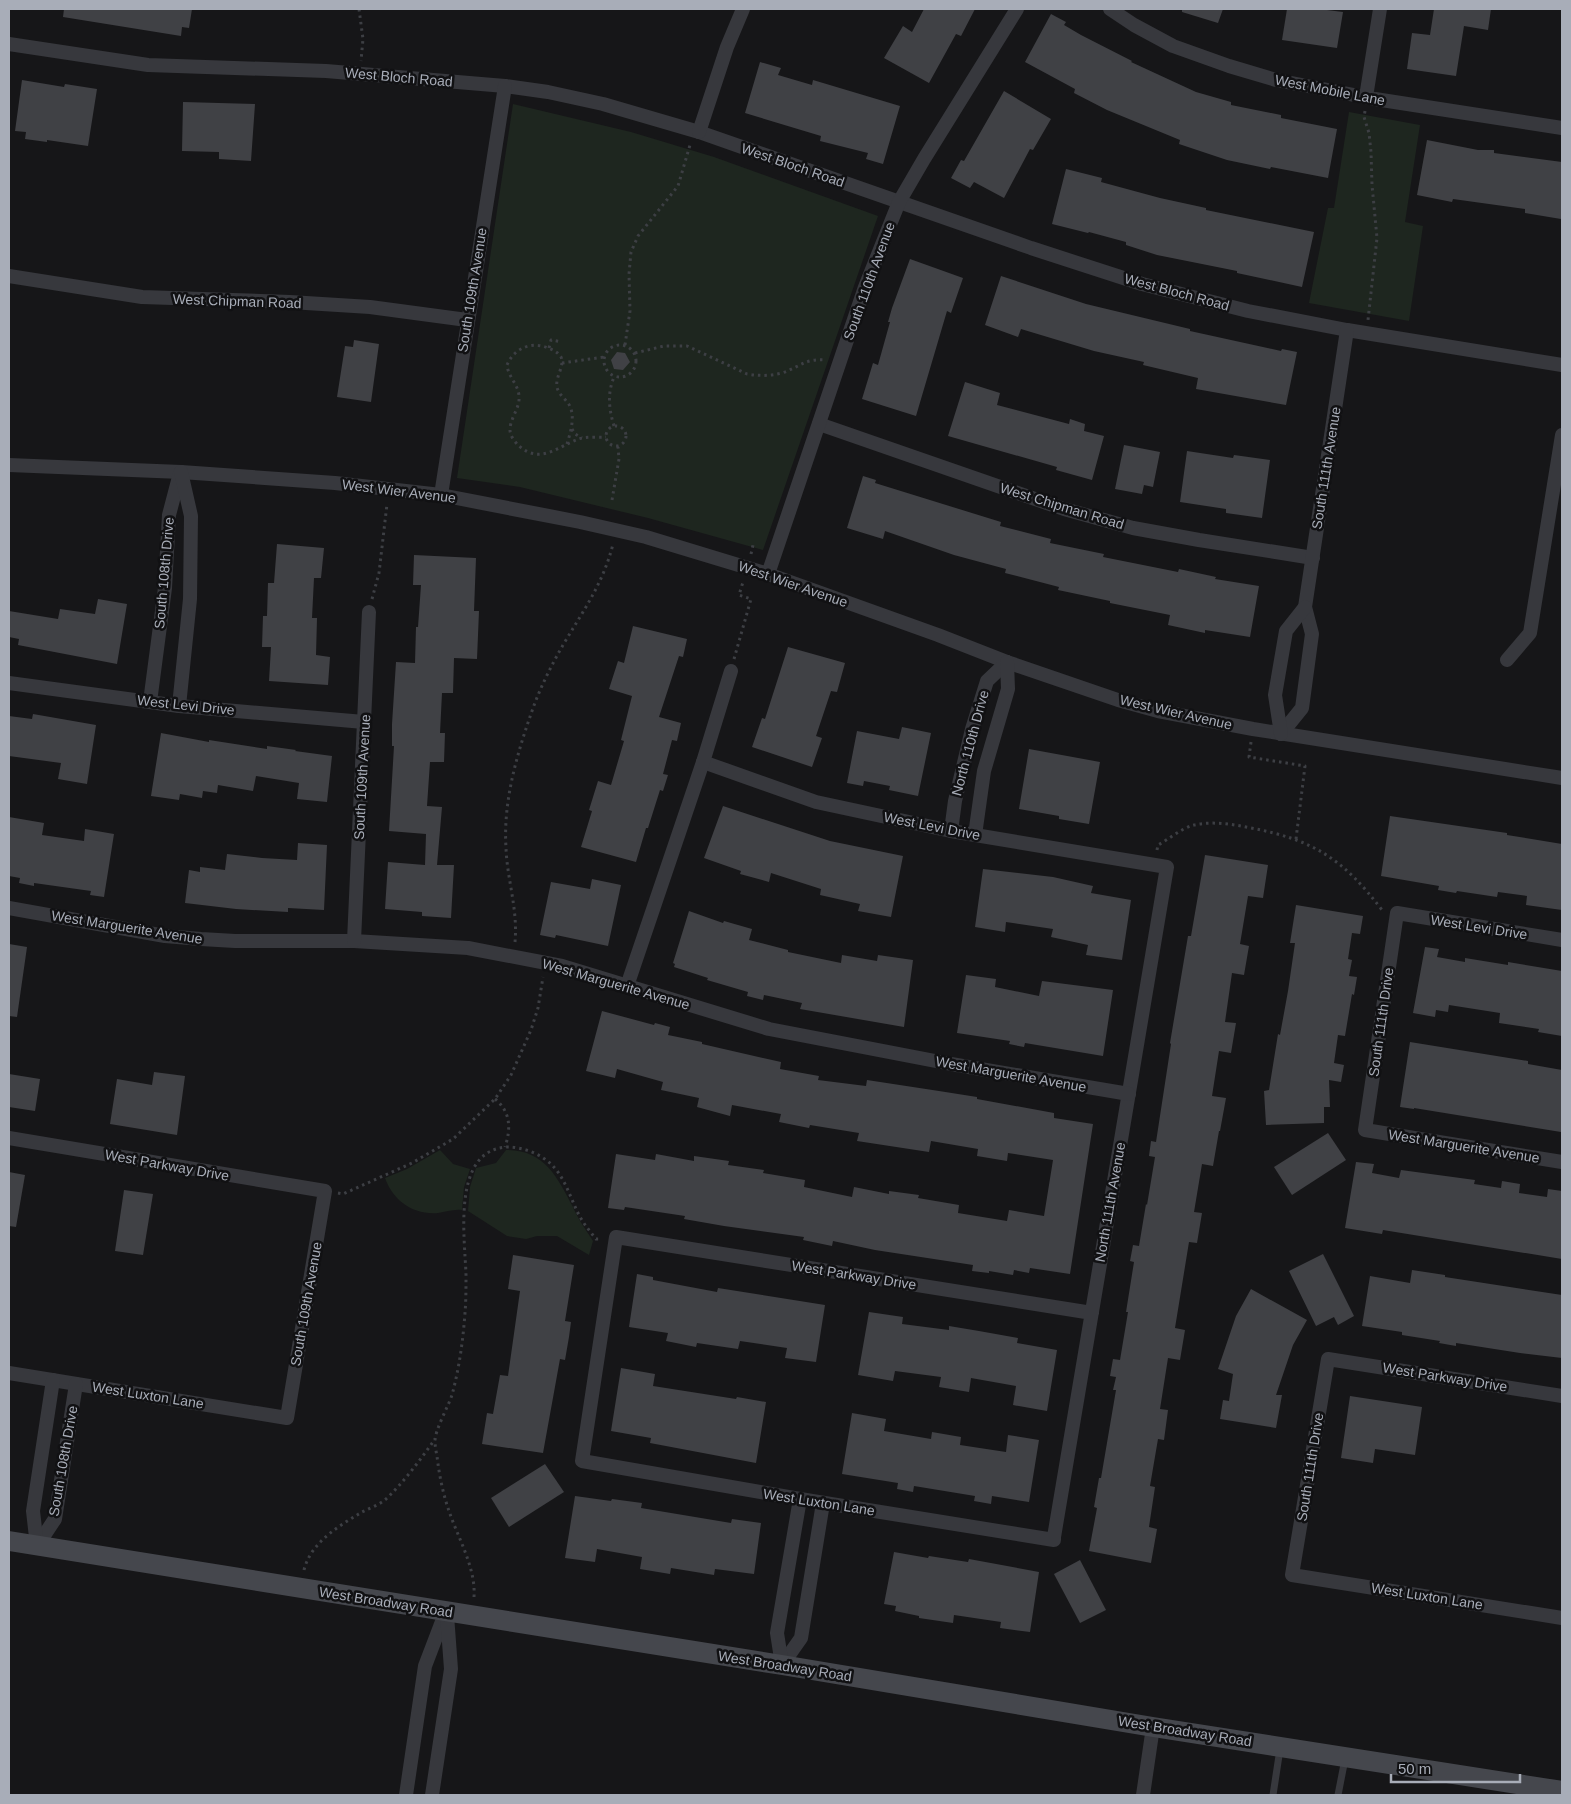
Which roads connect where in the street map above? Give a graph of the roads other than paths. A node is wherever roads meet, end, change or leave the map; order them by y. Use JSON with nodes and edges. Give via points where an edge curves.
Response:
{"nodes":[{"id":1,"x":743,"y":9,"type":"edge"},
{"id":2,"x":1017,"y":9,"type":"edge"},
{"id":3,"x":1110,"y":9,"type":"edge"},
{"id":4,"x":1380,"y":9,"type":"edge"},
{"id":5,"x":9,"y":44,"type":"edge"},
{"id":6,"x":505,"y":86,"type":"junction"},
{"id":7,"x":1366,"y":97,"type":"junction"},
{"id":8,"x":1562,"y":128,"type":"edge"},
{"id":9,"x":699,"y":132,"type":"junction"},
{"id":10,"x":899,"y":202,"type":"junction"},
{"id":11,"x":9,"y":276,"type":"edge"},
{"id":12,"x":467,"y":320,"type":"junction"},
{"id":13,"x":1347,"y":330,"type":"junction"},
{"id":14,"x":1562,"y":365,"type":"edge"},
{"id":15,"x":819,"y":424,"type":"junction"},
{"id":16,"x":1562,"y":435,"type":"edge"},
{"id":17,"x":9,"y":465,"type":"edge"},
{"id":18,"x":181,"y":472,"type":"junction"},
{"id":19,"x":1559,"y":477,"type":"edge"},
{"id":20,"x":441,"y":495,"type":"junction"},
{"id":21,"x":1313,"y":558,"type":"junction"},
{"id":22,"x":768,"y":574,"type":"junction"},
{"id":23,"x":1306,"y":607,"type":"junction"},
{"id":24,"x":369,"y":612,"type":"road end"},
{"id":25,"x":1508,"y":660,"type":"dead end"},
{"id":26,"x":1007,"y":662,"type":"junction"},
{"id":27,"x":731,"y":671,"type":"road end"},
{"id":28,"x":9,"y":683,"type":"edge"},
{"id":29,"x":150,"y":702,"type":"junction"},
{"id":30,"x":179,"y":706,"type":"junction"},
{"id":31,"x":364,"y":722,"type":"junction"},
{"id":32,"x":1281,"y":734,"type":"junction"},
{"id":33,"x":703,"y":762,"type":"junction"},
{"id":34,"x":1562,"y":778,"type":"edge"},
{"id":35,"x":951,"y":831,"type":"junction"},
{"id":36,"x":975,"y":835,"type":"junction"},
{"id":37,"x":1160,"y":866,"type":"joint"},
{"id":38,"x":9,"y":908,"type":"edge"},
{"id":39,"x":1397,"y":914,"type":"joint"},
{"id":40,"x":1562,"y":940,"type":"edge"},
{"id":41,"x":354,"y":941,"type":"junction"},
{"id":42,"x":627,"y":986,"type":"junction"},
{"id":43,"x":1129,"y":1094,"type":"junction"},
{"id":44,"x":1365,"y":1130,"type":"joint"},
{"id":45,"x":9,"y":1138,"type":"edge"},
{"id":46,"x":1562,"y":1162,"type":"edge"},
{"id":47,"x":325,"y":1191,"type":"joint"},
{"id":48,"x":1092,"y":1312,"type":"junction"},
{"id":49,"x":1328,"y":1359,"type":"joint"},
{"id":50,"x":9,"y":1373,"type":"edge"},
{"id":51,"x":53,"y":1380,"type":"junction"},
{"id":52,"x":76,"y":1384,"type":"junction"},
{"id":53,"x":1562,"y":1396,"type":"edge"},
{"id":54,"x":287,"y":1418,"type":"joint"},
{"id":55,"x":582,"y":1461,"type":"joint"},
{"id":56,"x":800,"y":1499,"type":"junction"},
{"id":57,"x":823,"y":1503,"type":"junction"},
{"id":58,"x":1054,"y":1537,"type":"joint"},
{"id":59,"x":9,"y":1541,"type":"edge"},
{"id":60,"x":37,"y":1546,"type":"junction"},
{"id":61,"x":1292,"y":1574,"type":"joint"},
{"id":62,"x":446,"y":1612,"type":"junction"},
{"id":63,"x":1562,"y":1618,"type":"edge"},
{"id":64,"x":782,"y":1665,"type":"junction"},
{"id":65,"x":1153,"y":1727,"type":"junction"},
{"id":66,"x":1280,"y":1746,"type":"junction"},
{"id":67,"x":1346,"y":1756,"type":"junction"},
{"id":68,"x":1562,"y":1791,"type":"edge"},
{"id":69,"x":406,"y":1795,"type":"edge"},
{"id":70,"x":432,"y":1795,"type":"edge"},
{"id":71,"x":1143,"y":1795,"type":"edge"},
{"id":72,"x":1273,"y":1795,"type":"edge"},
{"id":73,"x":1338,"y":1795,"type":"edge"}],
"edges":[{"from":1,"to":9,"type":"street"},
{"from":2,"to":10,"type":"street","name":"South 110th Avenue"},
{"from":3,"to":7,"type":"street","name":"West Mobile Lane","via":[[1173,46],[1229,66],[1276,80]]},
{"from":4,"to":7,"type":"street"},
{"from":5,"to":6,"type":"street","name":"West Bloch Road","via":[[148,65],[326,71]]},
{"from":6,"to":9,"type":"street","name":"West Bloch Road","via":[[603,104]]},
{"from":6,"to":12,"type":"street","name":"South 109th Avenue"},
{"from":7,"to":8,"type":"street","name":"West Mobile Lane"},
{"from":9,"to":10,"type":"street","name":"West Bloch Road"},
{"from":10,"to":13,"type":"street","name":"West Bloch Road","via":[[1142,284],[1248,311]]},
{"from":10,"to":15,"type":"street","name":"South 110th Avenue","via":[[865,287]]},
{"from":11,"to":12,"type":"street","name":"West Chipman Road","via":[[142,297],[370,307]]},
{"from":12,"to":20,"type":"street","name":"South 109th Avenue"},
{"from":13,"to":14,"type":"street","name":"West Bloch Road"},
{"from":13,"to":21,"type":"street","name":"South 111th Avenue"},
{"from":15,"to":21,"type":"street","name":"West Chipman Road","via":[[1064,510],[1133,528]]},
{"from":15,"to":22,"type":"street","name":"South 110th Avenue"},
{"from":16,"to":19,"type":"street"},
{"from":17,"to":18,"type":"street","name":"West Wier Avenue"},
{"from":18,"to":20,"type":"street","name":"West Wier Avenue","via":[[335,483]]},
{"from":18,"to":29,"type":"street","name":"South 108th Drive","via":[[169,515],[165,588]]},
{"from":18,"to":30,"type":"street","name":"South 108th Drive","via":[[191,516],[190,599]]},
{"from":19,"to":25,"type":"street","via":[[1530,633]]},
{"from":20,"to":22,"type":"street","name":"West Wier Avenue","via":[[646,537]]},
{"from":21,"to":23,"type":"street","name":"South 111th Avenue"},
{"from":22,"to":26,"type":"street","name":"West Wier Avenue"},
{"from":23,"to":32,"type":"street","via":[[1286,631],[1275,696]]},
{"from":23,"to":32,"type":"street","name":"South 111th Avenue","via":[[1312,634],[1302,708]]},
{"from":24,"to":31,"type":"street","name":"South 109th Avenue"},
{"from":26,"to":32,"type":"street","name":"West Wier Avenue","via":[[1158,711]]},
{"from":26,"to":35,"type":"street","name":"North 110th Drive","via":[[987,681],[972,729]]},
{"from":26,"to":36,"type":"street","name":"North 110th Drive","via":[[1008,689],[984,771]]},
{"from":27,"to":33,"type":"street"},
{"from":28,"to":29,"type":"street","name":"West Levi Drive"},
{"from":29,"to":30,"type":"street","name":"West Levi Drive"},
{"from":30,"to":31,"type":"street","name":"West Levi Drive"},
{"from":31,"to":41,"type":"street","name":"South 109th Avenue"},
{"from":32,"to":34,"type":"street","name":"West Wier Avenue"},
{"from":33,"to":35,"type":"street","name":"West Levi Drive","via":[[816,802]]},
{"from":33,"to":42,"type":"street"},
{"from":35,"to":36,"type":"street","name":"West Levi Drive"},
{"from":36,"to":37,"type":"street","name":"West Levi Drive"},
{"from":37,"to":43,"type":"street","name":"North 111th Avenue"},
{"from":38,"to":41,"type":"street","name":"West Marguerite Avenue","via":[[165,936],[235,941]]},
{"from":39,"to":40,"type":"street","name":"West Levi Drive"},
{"from":39,"to":44,"type":"street","name":"South 111th Drive"},
{"from":41,"to":42,"type":"street","name":"West Marguerite Avenue","via":[[468,948],[562,966]]},
{"from":42,"to":43,"type":"street","name":"West Marguerite Avenue","via":[[769,1029]]},
{"from":43,"to":48,"type":"street","name":"North 111th Avenue"},
{"from":44,"to":46,"type":"street","name":"West Marguerite Avenue"},
{"from":45,"to":47,"type":"street","name":"West Parkway Drive"},
{"from":47,"to":54,"type":"street","name":"South 109th Avenue"},
{"from":48,"to":55,"type":"street","name":"West Parkway Drive","via":[[616,1237]]},
{"from":48,"to":58,"type":"street","name":"North 111th Avenue"},
{"from":49,"to":53,"type":"street","name":"West Parkway Drive"},
{"from":49,"to":61,"type":"street","name":"South 111th Drive"},
{"from":50,"to":51,"type":"street","name":"West Luxton Lane"},
{"from":51,"to":52,"type":"street","name":"West Luxton Lane"},
{"from":51,"to":60,"type":"street","name":"South 108th Drive","via":[[33,1511]]},
{"from":52,"to":54,"type":"street","name":"West Luxton Lane"},
{"from":52,"to":60,"type":"street","name":"South 108th Drive","via":[[55,1519]]},
{"from":55,"to":56,"type":"street","name":"West Luxton Lane"},
{"from":56,"to":57,"type":"street","name":"West Luxton Lane"},
{"from":56,"to":64,"type":"street","via":[[778,1633]]},
{"from":57,"to":58,"type":"street","name":"West Luxton Lane","via":[[1054,1540]]},
{"from":57,"to":64,"type":"street","via":[[801,1638]]},
{"from":59,"to":60,"type":"main road","name":"West Broadway Road"},
{"from":60,"to":62,"type":"main road","name":"West Broadway Road"},
{"from":61,"to":63,"type":"street","name":"West Luxton Lane"},
{"from":62,"to":64,"type":"main road","name":"West Broadway Road"},
{"from":62,"to":69,"type":"street","via":[[425,1666]]},
{"from":62,"to":70,"type":"street","via":[[451,1669]]},
{"from":64,"to":65,"type":"main road","name":"West Broadway Road"},
{"from":65,"to":66,"type":"main road","name":"West Broadway Road"},
{"from":65,"to":71,"type":"street"},
{"from":66,"to":67,"type":"main road","name":"West Broadway Road"},
{"from":66,"to":72,"type":"lane"},
{"from":67,"to":68,"type":"main road","name":"West Broadway Road"},
{"from":67,"to":73,"type":"lane"}]}
